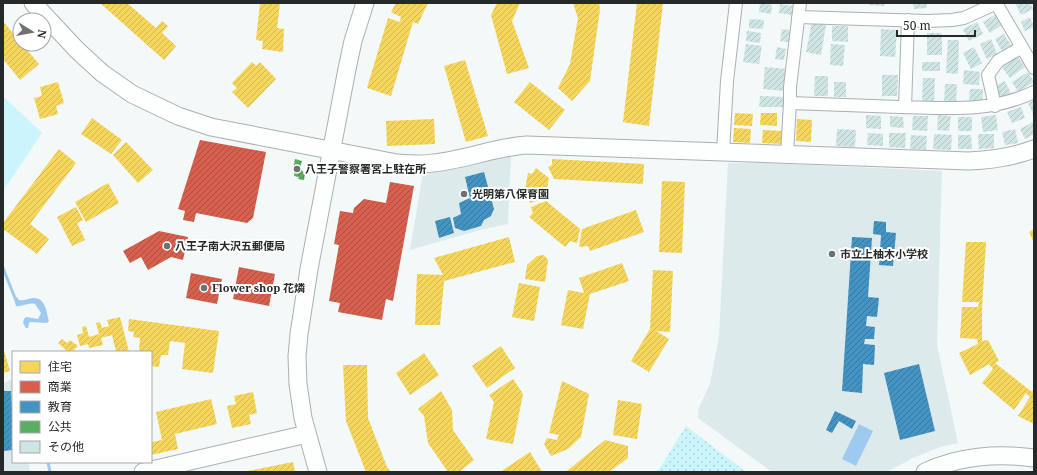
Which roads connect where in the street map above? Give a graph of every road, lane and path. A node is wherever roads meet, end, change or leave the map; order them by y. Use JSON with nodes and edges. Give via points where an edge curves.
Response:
{"nodes":[{"id":1,"x":33,"y":3,"type":"edge"},
{"id":2,"x":365,"y":3,"type":"edge"},
{"id":3,"x":736,"y":3,"type":"edge"},
{"id":4,"x":800,"y":3,"type":"edge"},
{"id":5,"x":997,"y":3,"type":"edge"},
{"id":6,"x":798,"y":17,"type":"junction"},
{"id":7,"x":908,"y":20,"type":"junction"},
{"id":8,"x":1022,"y":47,"type":"junction"},
{"id":9,"x":1034,"y":68,"type":"edge"},
{"id":10,"x":1034,"y":92,"type":"edge"},
{"id":11,"x":790,"y":103,"type":"junction"},
{"id":12,"x":995,"y":106,"type":"junction"},
{"id":13,"x":905,"y":107,"type":"junction"},
{"id":14,"x":1034,"y":149,"type":"edge"},
{"id":15,"x":332,"y":151,"type":"junction"},
{"id":16,"x":723,"y":152,"type":"junction"},
{"id":17,"x":787,"y":154,"type":"junction"},
{"id":18,"x":307,"y":434,"type":"junction"},
{"id":19,"x":1034,"y":458,"type":"edge"},
{"id":20,"x":143,"y":472,"type":"edge"},
{"id":21,"x":318,"y":472,"type":"edge"},
{"id":22,"x":925,"y":472,"type":"edge"}],
"edges":[{"from":1,"to":15,"type":"street","via":[[102,73],[132,94],[178,116],[211,127]]},
{"from":2,"to":15,"type":"street","via":[[353,41]]},
{"from":3,"to":16,"type":"street","via":[[727,81]]},
{"from":4,"to":6,"type":"street"},
{"from":5,"to":7,"type":"street","via":[[972,15],[952,20]]},
{"from":5,"to":8,"type":"street"},
{"from":6,"to":7,"type":"street"},
{"from":6,"to":11,"type":"street"},
{"from":7,"to":13,"type":"street"},
{"from":8,"to":9,"type":"street"},
{"from":8,"to":12,"type":"street","via":[[998,61],[988,75]]},
{"from":10,"to":12,"type":"street"},
{"from":11,"to":13,"type":"street"},
{"from":11,"to":17,"type":"street"},
{"from":12,"to":13,"type":"street","via":[[954,109]]},
{"from":14,"to":17,"type":"street","via":[[1003,158],[969,161]]},
{"from":15,"to":16,"type":"street","via":[[415,164],[446,162],[505,147],[527,145]]},
{"from":15,"to":18,"type":"street","via":[[309,269],[297,348],[298,384]]},
{"from":16,"to":17,"type":"street"},
{"from":18,"to":20,"type":"street"},
{"from":18,"to":21,"type":"street"},
{"from":19,"to":22,"type":"street","via":[[1001,455],[984,457],[954,462]]}]}
